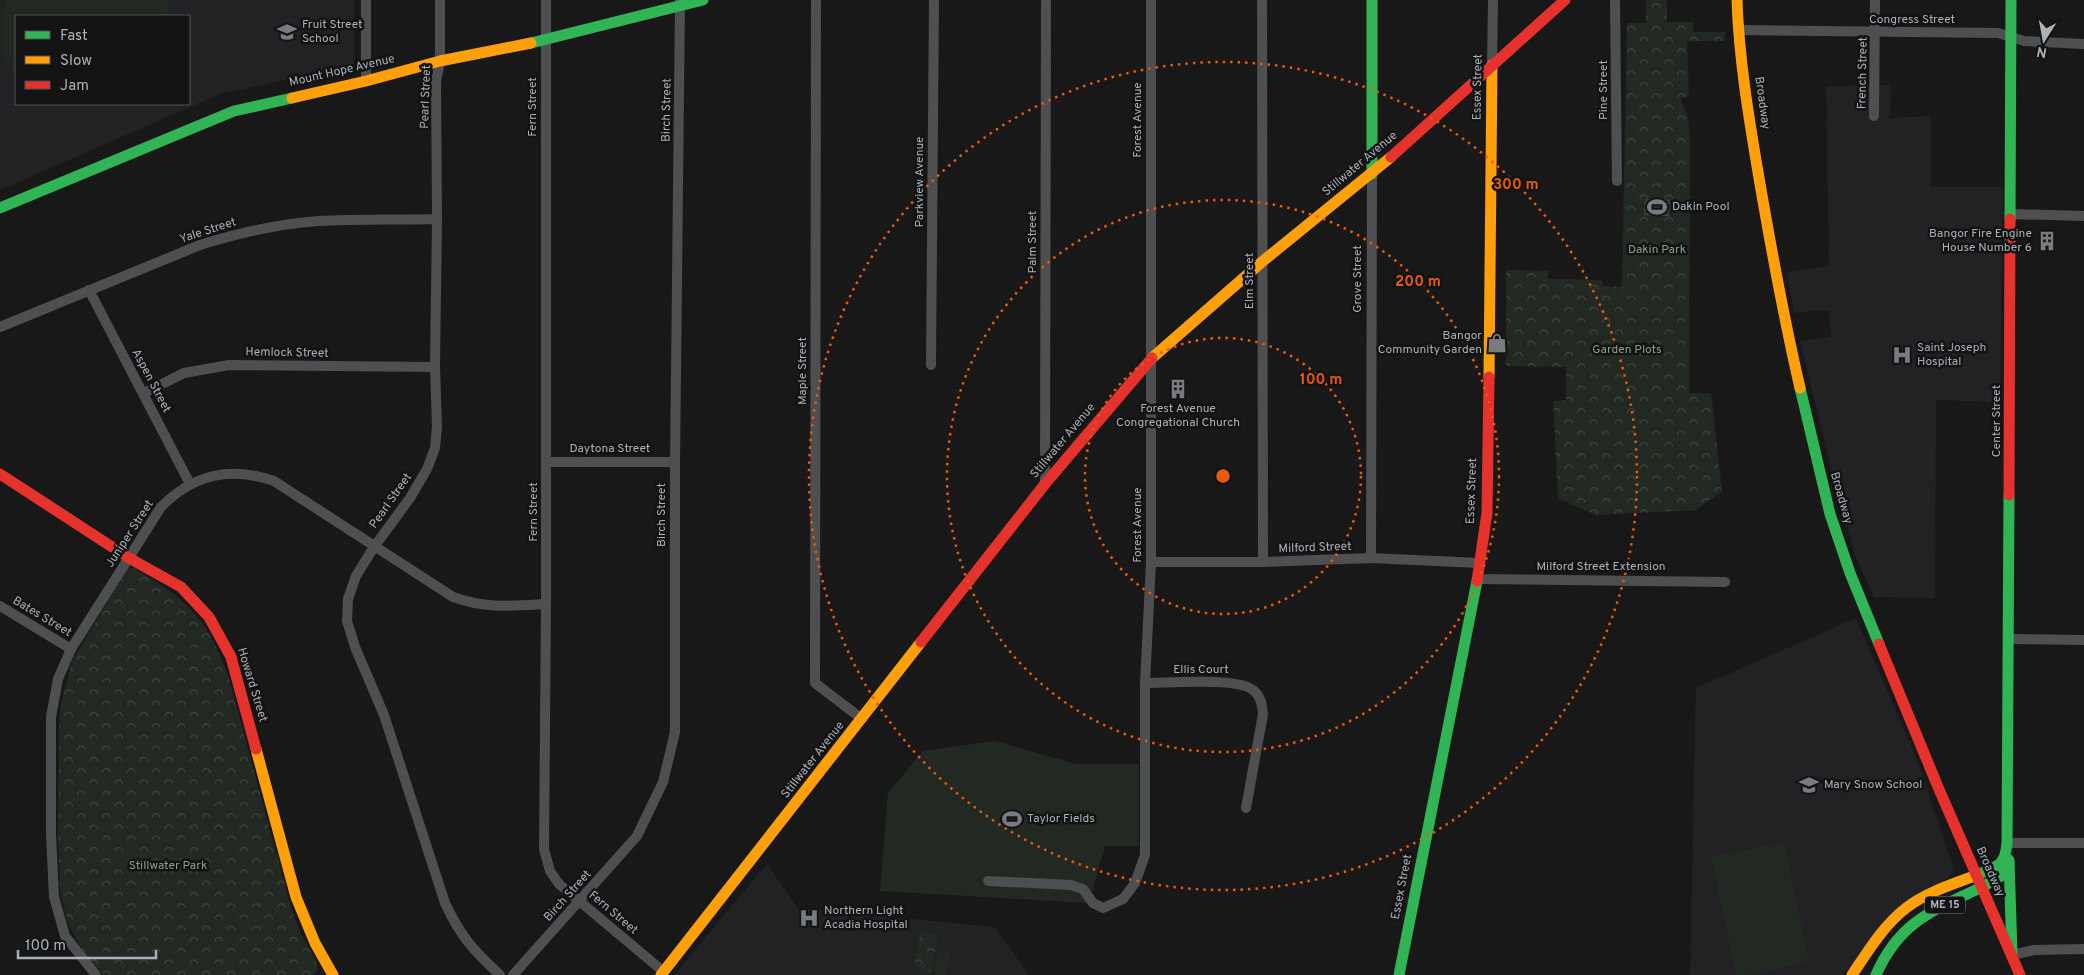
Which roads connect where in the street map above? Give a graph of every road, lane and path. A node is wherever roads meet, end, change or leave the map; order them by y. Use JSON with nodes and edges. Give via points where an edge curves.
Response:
{"nodes":[{"id":1,"x":366,"y":0,"type":"edge"},
{"id":2,"x":440,"y":0,"type":"edge"},
{"id":3,"x":546,"y":0,"type":"edge"},
{"id":4,"x":703,"y":0,"type":"edge"},
{"id":5,"x":816,"y":0,"type":"edge"},
{"id":6,"x":934,"y":0,"type":"edge"},
{"id":7,"x":1046,"y":0,"type":"edge"},
{"id":8,"x":1151,"y":0,"type":"edge"},
{"id":9,"x":1262,"y":0,"type":"edge"},
{"id":10,"x":1372,"y":0,"type":"edge"},
{"id":11,"x":1492,"y":0,"type":"edge"},
{"id":12,"x":1565,"y":0,"type":"edge"},
{"id":13,"x":1616,"y":0,"type":"edge"},
{"id":14,"x":1737,"y":0,"type":"edge"},
{"id":15,"x":1875,"y":0,"type":"edge"},
{"id":16,"x":2011,"y":0,"type":"edge"},
{"id":17,"x":680,"y":2,"type":"edge"},
{"id":18,"x":1738,"y":30,"type":"junction"},
{"id":19,"x":1876,"y":32,"type":"junction"},
{"id":20,"x":2012,"y":36,"type":"junction"},
{"id":21,"x":546,"y":40,"type":"junction"},
{"id":22,"x":2084,"y":44,"type":"edge"},
{"id":23,"x":440,"y":61,"type":"junction"},
{"id":24,"x":1492,"y":65,"type":"junction"},
{"id":25,"x":366,"y":81,"type":"junction"},
{"id":26,"x":1874,"y":116,"type":"dead end"},
{"id":27,"x":1372,"y":174,"type":"junction"},
{"id":28,"x":1617,"y":181,"type":"dead end"},
{"id":29,"x":0,"y":208,"type":"edge"},
{"id":30,"x":2011,"y":214,"type":"junction"},
{"id":31,"x":2084,"y":216,"type":"edge"},
{"id":32,"x":438,"y":219,"type":"junction"},
{"id":33,"x":1263,"y":261,"type":"junction"},
{"id":34,"x":89,"y":290,"type":"junction"},
{"id":35,"x":0,"y":327,"type":"edge"},
{"id":36,"x":1151,"y":359,"type":"junction"},
{"id":37,"x":931,"y":365,"type":"dead end"},
{"id":38,"x":435,"y":367,"type":"junction"},
{"id":39,"x":144,"y":393,"type":"junction"},
{"id":40,"x":546,"y":462,"type":"junction"},
{"id":41,"x":675,"y":462,"type":"junction"},
{"id":42,"x":0,"y":474,"type":"edge"},
{"id":43,"x":190,"y":484,"type":"junction"},
{"id":44,"x":1045,"y":484,"type":"junction"},
{"id":45,"x":374,"y":547,"type":"junction"},
{"id":46,"x":129,"y":558,"type":"junction"},
{"id":47,"x":1371,"y":558,"type":"junction"},
{"id":48,"x":1151,"y":562,"type":"junction"},
{"id":49,"x":1263,"y":562,"type":"junction"},
{"id":50,"x":1480,"y":563,"type":"junction"},
{"id":51,"x":1477,"y":579,"type":"junction"},
{"id":52,"x":1725,"y":582,"type":"dead end"},
{"id":53,"x":546,"y":604,"type":"junction"},
{"id":54,"x":0,"y":606,"type":"edge"},
{"id":55,"x":2009,"y":639,"type":"junction"},
{"id":56,"x":2084,"y":640,"type":"edge"},
{"id":57,"x":71,"y":649,"type":"junction"},
{"id":58,"x":1145,"y":683,"type":"junction"},
{"id":59,"x":862,"y":719,"type":"junction"},
{"id":60,"x":1246,"y":808,"type":"dead end"},
{"id":61,"x":2084,"y":842,"type":"edge"},
{"id":62,"x":2007,"y":843,"type":"junction"},
{"id":63,"x":2009,"y":860,"type":"junction"},
{"id":64,"x":1976,"y":875,"type":"junction"},
{"id":65,"x":988,"y":881,"type":"dead end"},
{"id":66,"x":1982,"y":888,"type":"junction"},
{"id":67,"x":580,"y":902,"type":"junction"},
{"id":68,"x":2084,"y":949,"type":"edge"},
{"id":69,"x":2012,"y":955,"type":"junction"},
{"id":70,"x":327,"y":973,"type":"edge"},
{"id":71,"x":662,"y":974,"type":"edge"},
{"id":72,"x":96,"y":975,"type":"edge"},
{"id":73,"x":500,"y":975,"type":"edge"},
{"id":74,"x":513,"y":975,"type":"edge"},
{"id":75,"x":1399,"y":975,"type":"edge"},
{"id":76,"x":1852,"y":975,"type":"edge"},
{"id":77,"x":1876,"y":975,"type":"edge"},
{"id":78,"x":2020,"y":975,"type":"edge"}],
"edges":[{"from":1,"to":25,"type":"street"},
{"from":2,"to":23,"type":"street","name":"Pearl Street"},
{"from":3,"to":21,"type":"street","name":"Fern Street"},
{"from":4,"to":17,"type":"main road","name":"Mount Hope Avenue"},
{"from":5,"to":59,"type":"street","name":"Maple Street","via":[[815,683]]},
{"from":6,"to":37,"type":"street","name":"Parkview Avenue"},
{"from":7,"to":44,"type":"street","name":"Palm Street"},
{"from":8,"to":36,"type":"street","name":"Forest Avenue"},
{"from":9,"to":33,"type":"street","name":"Elm Street"},
{"from":10,"to":27,"type":"main road","name":"Grove Street"},
{"from":11,"to":24,"type":"street","name":"Essex Street"},
{"from":12,"to":24,"type":"main road","name":"Stillwater Avenue"},
{"from":13,"to":28,"type":"street","name":"Pine Street"},
{"from":14,"to":18,"type":"main road","name":"Broadway"},
{"from":15,"to":19,"type":"street","name":"French Street"},
{"from":16,"to":20,"type":"main road","name":"Center Street"},
{"from":17,"to":21,"type":"main road","name":"Mount Hope Avenue"},
{"from":17,"to":41,"type":"street","name":"Birch Street"},
{"from":18,"to":19,"type":"street","name":"Congress Street"},
{"from":18,"to":64,"type":"main road","name":"Broadway","via":[[1772,251],[1809,433],[1830,514],[1850,574]]},
{"from":19,"to":20,"type":"street","name":"Congress Street","via":[[1998,33]]},
{"from":19,"to":26,"type":"street","name":"French Street"},
{"from":20,"to":22,"type":"street","name":"Congress Street","via":[[2024,41]]},
{"from":20,"to":30,"type":"main road","name":"Center Street"},
{"from":21,"to":23,"type":"main road","name":"Mount Hope Avenue"},
{"from":21,"to":40,"type":"street","name":"Fern Street"},
{"from":23,"to":25,"type":"main road","name":"Mount Hope Avenue"},
{"from":23,"to":32,"type":"street","name":"Pearl Street","via":[[436,82]]},
{"from":24,"to":27,"type":"main road","name":"Stillwater Avenue"},
{"from":24,"to":50,"type":"main road","name":"Essex Street","via":[[1487,513]]},
{"from":25,"to":29,"type":"main road","name":"Mount Hope Avenue","via":[[234,111]]},
{"from":27,"to":33,"type":"main road","name":"Stillwater Avenue"},
{"from":27,"to":47,"type":"street","name":"Grove Street"},
{"from":30,"to":31,"type":"street"},
{"from":30,"to":55,"type":"main road","name":"Center Street"},
{"from":32,"to":34,"type":"street","name":"Yale Street","via":[[317,221],[260,229],[200,245]]},
{"from":32,"to":38,"type":"street","name":"Pearl Street"},
{"from":33,"to":36,"type":"main road","name":"Stillwater Avenue"},
{"from":33,"to":49,"type":"street","name":"Elm Street"},
{"from":34,"to":35,"type":"street","name":"Yale Street"},
{"from":34,"to":39,"type":"street","name":"Aspen Street"},
{"from":36,"to":44,"type":"main road","name":"Stillwater Avenue"},
{"from":36,"to":48,"type":"street","name":"Forest Avenue"},
{"from":38,"to":39,"type":"street","name":"Hemlock Street","via":[[229,365],[184,373]]},
{"from":38,"to":45,"type":"street","name":"Pearl Street","via":[[437,426],[432,455],[410,498]]},
{"from":39,"to":43,"type":"street","name":"Aspen Street"},
{"from":40,"to":41,"type":"street","name":"Daytona Street"},
{"from":40,"to":53,"type":"street","name":"Fern Street"},
{"from":41,"to":67,"type":"street","name":"Birch Street","via":[[675,732],[663,782],[637,836]]},
{"from":42,"to":46,"type":"main road","name":"Howard Street"},
{"from":43,"to":45,"type":"street","name":"Juniper Street","via":[[208,477],[243,473],[274,481]]},
{"from":43,"to":46,"type":"street","name":"Juniper Street","via":[[161,507]]},
{"from":44,"to":59,"type":"main road","name":"Stillwater Avenue"},
{"from":45,"to":53,"type":"street","name":"Juniper Street","via":[[453,597],[473,604]]},
{"from":45,"to":73,"type":"street","name":"Pearl Street","via":[[356,576],[348,599],[347,621],[384,715],[445,904],[474,950]]},
{"from":46,"to":57,"type":"street","name":"Juniper Street"},
{"from":46,"to":70,"type":"main road","name":"Howard Street","via":[[181,587],[197,602],[220,634],[231,657],[296,897]]},
{"from":47,"to":49,"type":"street","name":"Milford Street"},
{"from":47,"to":50,"type":"street","name":"Milford Street"},
{"from":48,"to":49,"type":"street","name":"Milford Street"},
{"from":48,"to":58,"type":"street","name":"Forest Avenue"},
{"from":50,"to":51,"type":"main road","name":"Essex Street"},
{"from":51,"to":52,"type":"street","name":"Milford Street Extension"},
{"from":51,"to":75,"type":"main road","name":"Essex Street"},
{"from":53,"to":67,"type":"street","name":"Fern Street","via":[[544,849],[550,872]]},
{"from":54,"to":57,"type":"street","name":"Bates Street"},
{"from":55,"to":56,"type":"street"},
{"from":55,"to":62,"type":"main road","name":"Center Street"},
{"from":57,"to":72,"type":"street","name":"Juniper Street","via":[[58,679],[51,717],[54,896],[65,936]]},
{"from":58,"to":60,"type":"street","name":"Ellis Court","via":[[1237,683],[1252,689],[1261,700],[1264,714]]},
{"from":58,"to":65,"type":"street","name":"Forest Avenue","via":[[1144,855],[1135,883],[1122,899],[1103,908],[1093,903],[1083,889],[1071,885]]},
{"from":59,"to":71,"type":"main road","name":"Stillwater Avenue"},
{"from":61,"to":62,"type":"street"},
{"from":62,"to":63,"type":"main road","name":"Center Street"},
{"from":62,"to":64,"type":"main road","name":"Center Street","via":[[2001,864]]},
{"from":63,"to":66,"type":"main road","via":[[2002,878]]},
{"from":63,"to":69,"type":"main road","name":"Center Street"},
{"from":64,"to":66,"type":"main road","name":"Broadway"},
{"from":64,"to":76,"type":"main road","via":[[1924,897],[1902,911],[1882,932]]},
{"from":66,"to":69,"type":"main road","name":"Broadway"},
{"from":66,"to":77,"type":"main road","number":"ME 15","via":[[1910,924],[1889,948]]},
{"from":67,"to":71,"type":"street","name":"Fern Street"},
{"from":67,"to":74,"type":"street","name":"Birch Street"},
{"from":68,"to":69,"type":"street","via":[[2034,950]]},
{"from":69,"to":78,"type":"main road","name":"Broadway"}]}
